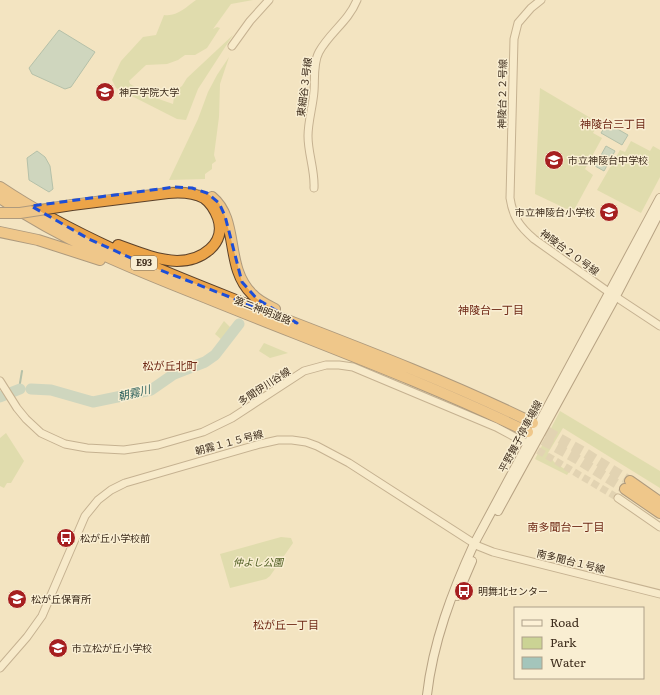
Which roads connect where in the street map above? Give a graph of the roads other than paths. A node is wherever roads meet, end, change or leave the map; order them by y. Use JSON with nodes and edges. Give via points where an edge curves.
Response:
{"nodes":[{"id":1,"x":269,"y":0,"type":"edge"},
{"id":2,"x":357,"y":0,"type":"edge"},
{"id":3,"x":541,"y":0,"type":"edge"},
{"id":4,"x":232,"y":46,"type":"dead end"},
{"id":5,"x":0,"y":187,"type":"edge"},
{"id":6,"x":314,"y":188,"type":"dead end"},
{"id":7,"x":0,"y":198,"type":"edge"},
{"id":8,"x":510,"y":198,"type":"joint"},
{"id":9,"x":660,"y":198,"type":"edge"},
{"id":10,"x":71,"y":203,"type":"junction"},
{"id":11,"x":0,"y":208,"type":"edge"},
{"id":12,"x":660,"y":211,"type":"edge"},
{"id":13,"x":0,"y":213,"type":"edge"},
{"id":14,"x":46,"y":215,"type":"junction"},
{"id":15,"x":0,"y":232,"type":"edge"},
{"id":16,"x":613,"y":295,"type":"junction"},
{"id":17,"x":233,"y":309,"type":"junction"},
{"id":18,"x":297,"y":323,"type":"junction"},
{"id":19,"x":660,"y":326,"type":"edge"},
{"id":20,"x":0,"y":381,"type":"edge"},
{"id":21,"x":524,"y":442,"type":"tunnel mouth"},
{"id":22,"x":618,"y":498,"type":"tunnel mouth"},
{"id":23,"x":660,"y":502,"type":"edge"},
{"id":24,"x":660,"y":513,"type":"edge"},
{"id":25,"x":660,"y":527,"type":"edge"},
{"id":26,"x":476,"y":545,"type":"junction"},
{"id":27,"x":660,"y":594,"type":"edge"},
{"id":28,"x":0,"y":668,"type":"edge"},
{"id":29,"x":427,"y":695,"type":"edge"},
{"id":30,"x":431,"y":695,"type":"edge"}],
"edges":[{"from":1,"to":4,"type":"street"},
{"from":2,"to":6,"type":"street","name":"東細谷３号線","via":[[350,15],[319,51],[316,59],[308,136]]},
{"from":3,"to":8,"type":"street","name":"神陵台２２号線","via":[[518,23],[514,39]]},
{"from":5,"to":14,"type":"highway","name":"第二神明道路","number":"E93"},
{"from":7,"to":17,"type":"highway","name":"第二神明道路","number":"E93","via":[[34,220],[82,245]]},
{"from":8,"to":16,"type":"street","name":"神陵台２０号線","via":[[512,211],[524,230]]},
{"from":9,"to":16,"type":"main road","name":"平野舞子停車場線"},
{"from":10,"to":11,"type":"highway"},
{"from":10,"to":13,"type":"highway","bridge":true,"via":[[20,213]]},
{"from":10,"to":14,"type":"highway","via":[[168,193],[190,194],[204,199],[214,208],[219,220],[219,234],[206,254],[193,259],[172,260],[117,245]]},
{"from":10,"to":18,"type":"highway","via":[[175,187],[192,188],[207,193],[218,203],[225,216],[236,267],[242,282],[257,299],[283,312]]},
{"from":12,"to":16,"type":"main road","name":"平野舞子停車場線"},
{"from":14,"to":18,"type":"highway","name":"第二神明道路","number":"E93","via":[[142,262]]},
{"from":15,"to":17,"type":"highway","via":[[38,240],[82,254]]},
{"from":16,"to":19,"type":"street","name":"神陵台２０号線"},
{"from":16,"to":26,"type":"main road","name":"平野舞子停車場線"},
{"from":17,"to":18,"type":"highway","name":"第二神明道路","number":"E93","via":[[530,428],[449,384]]},
{"from":20,"to":21,"type":"street","name":"多聞伊川谷線","via":[[17,408],[41,433],[65,444],[87,448],[124,450],[158,445],[203,432],[232,418],[304,371],[326,365],[353,367],[496,427]]},
{"from":22,"to":25,"type":"street"},
{"from":23,"to":24,"type":"highway","via":[[628,485]]},
{"from":26,"to":27,"type":"street","name":"南多聞台１号線","via":[[493,552]]},
{"from":26,"to":28,"type":"street","name":"朝霧１１５号線","via":[[349,463],[317,446],[292,440],[260,444],[125,483],[98,500],[85,516],[42,616],[28,637]]},
{"from":26,"to":29,"type":"main road","name":"平野舞子停車場線","via":[[460,574],[445,613],[428,680]]},
{"from":26,"to":30,"type":"main road","name":"平野舞子停車場線","via":[[447,624]]}]}
